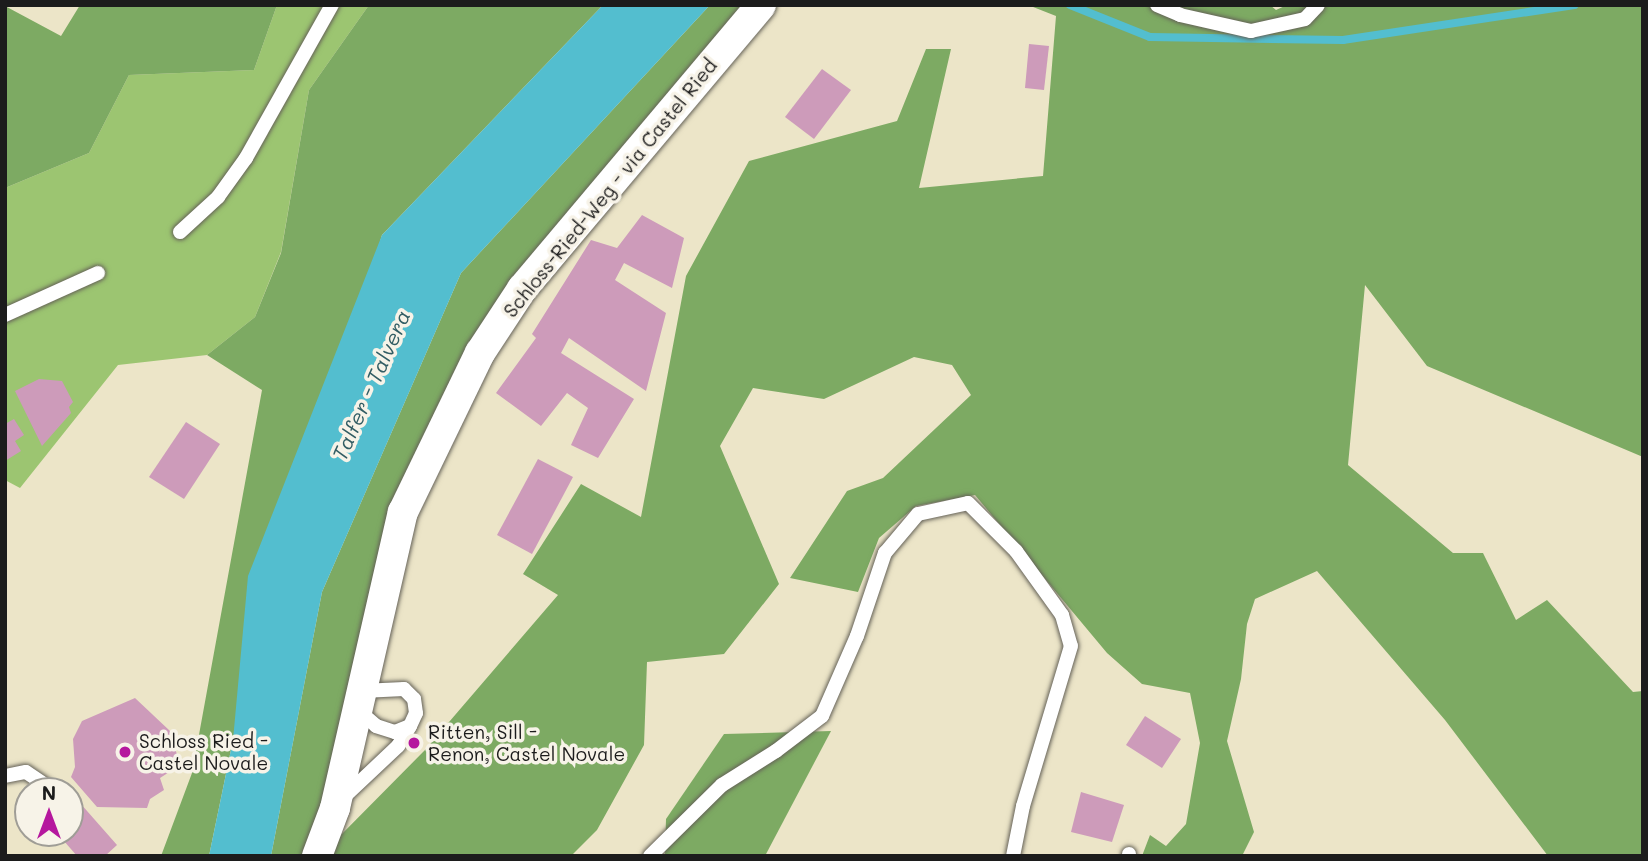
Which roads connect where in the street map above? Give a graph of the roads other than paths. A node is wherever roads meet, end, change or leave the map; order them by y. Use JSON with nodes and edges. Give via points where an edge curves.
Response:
{"nodes":[{"id":1,"x":332,"y":5,"type":"edge"},
{"id":2,"x":761,"y":5,"type":"edge"},
{"id":3,"x":1157,"y":5,"type":"edge"},
{"id":4,"x":1318,"y":5,"type":"edge"},
{"id":5,"x":180,"y":232,"type":"dead end"},
{"id":6,"x":98,"y":273,"type":"dead end"},
{"id":7,"x":5,"y":315,"type":"edge"},
{"id":8,"x":360,"y":701,"type":"junction"},
{"id":9,"x":410,"y":726,"type":"junction"},
{"id":10,"x":5,"y":776,"type":"edge"},
{"id":11,"x":33,"y":777,"type":"edge"},
{"id":12,"x":335,"y":808,"type":"junction"},
{"id":13,"x":317,"y":856,"type":"edge"},
{"id":14,"x":650,"y":856,"type":"edge"},
{"id":15,"x":1013,"y":856,"type":"edge"}],
"edges":[{"from":1,"to":5,"type":"lane","via":[[246,158],[218,197]]},
{"from":2,"to":8,"type":"street","name":"Schloss-Ried-Weg - via Castel Ried","via":[[522,289],[480,353],[403,512]]},
{"from":3,"to":4,"type":"lane","via":[[1180,15],[1251,31],[1305,19]]},
{"from":6,"to":7,"type":"lane"},
{"from":8,"to":9,"type":"lane","via":[[376,726],[395,732]]},
{"from":8,"to":9,"type":"lane","via":[[404,689],[414,699],[416,713]]},
{"from":8,"to":12,"type":"street","name":"Schloss-Ried-Weg - via Castel Ried"},
{"from":9,"to":12,"type":"lane","via":[[398,746]]},
{"from":10,"to":11,"type":"lane","via":[[26,772]]},
{"from":12,"to":13,"type":"street","name":"Schloss-Ried-Weg - via Castel Ried"},
{"from":14,"to":15,"type":"lane","via":[[722,785],[822,716],[857,636],[885,553],[918,514],[968,503],[1016,551],[1062,615],[1071,646],[1023,806]]}]}
